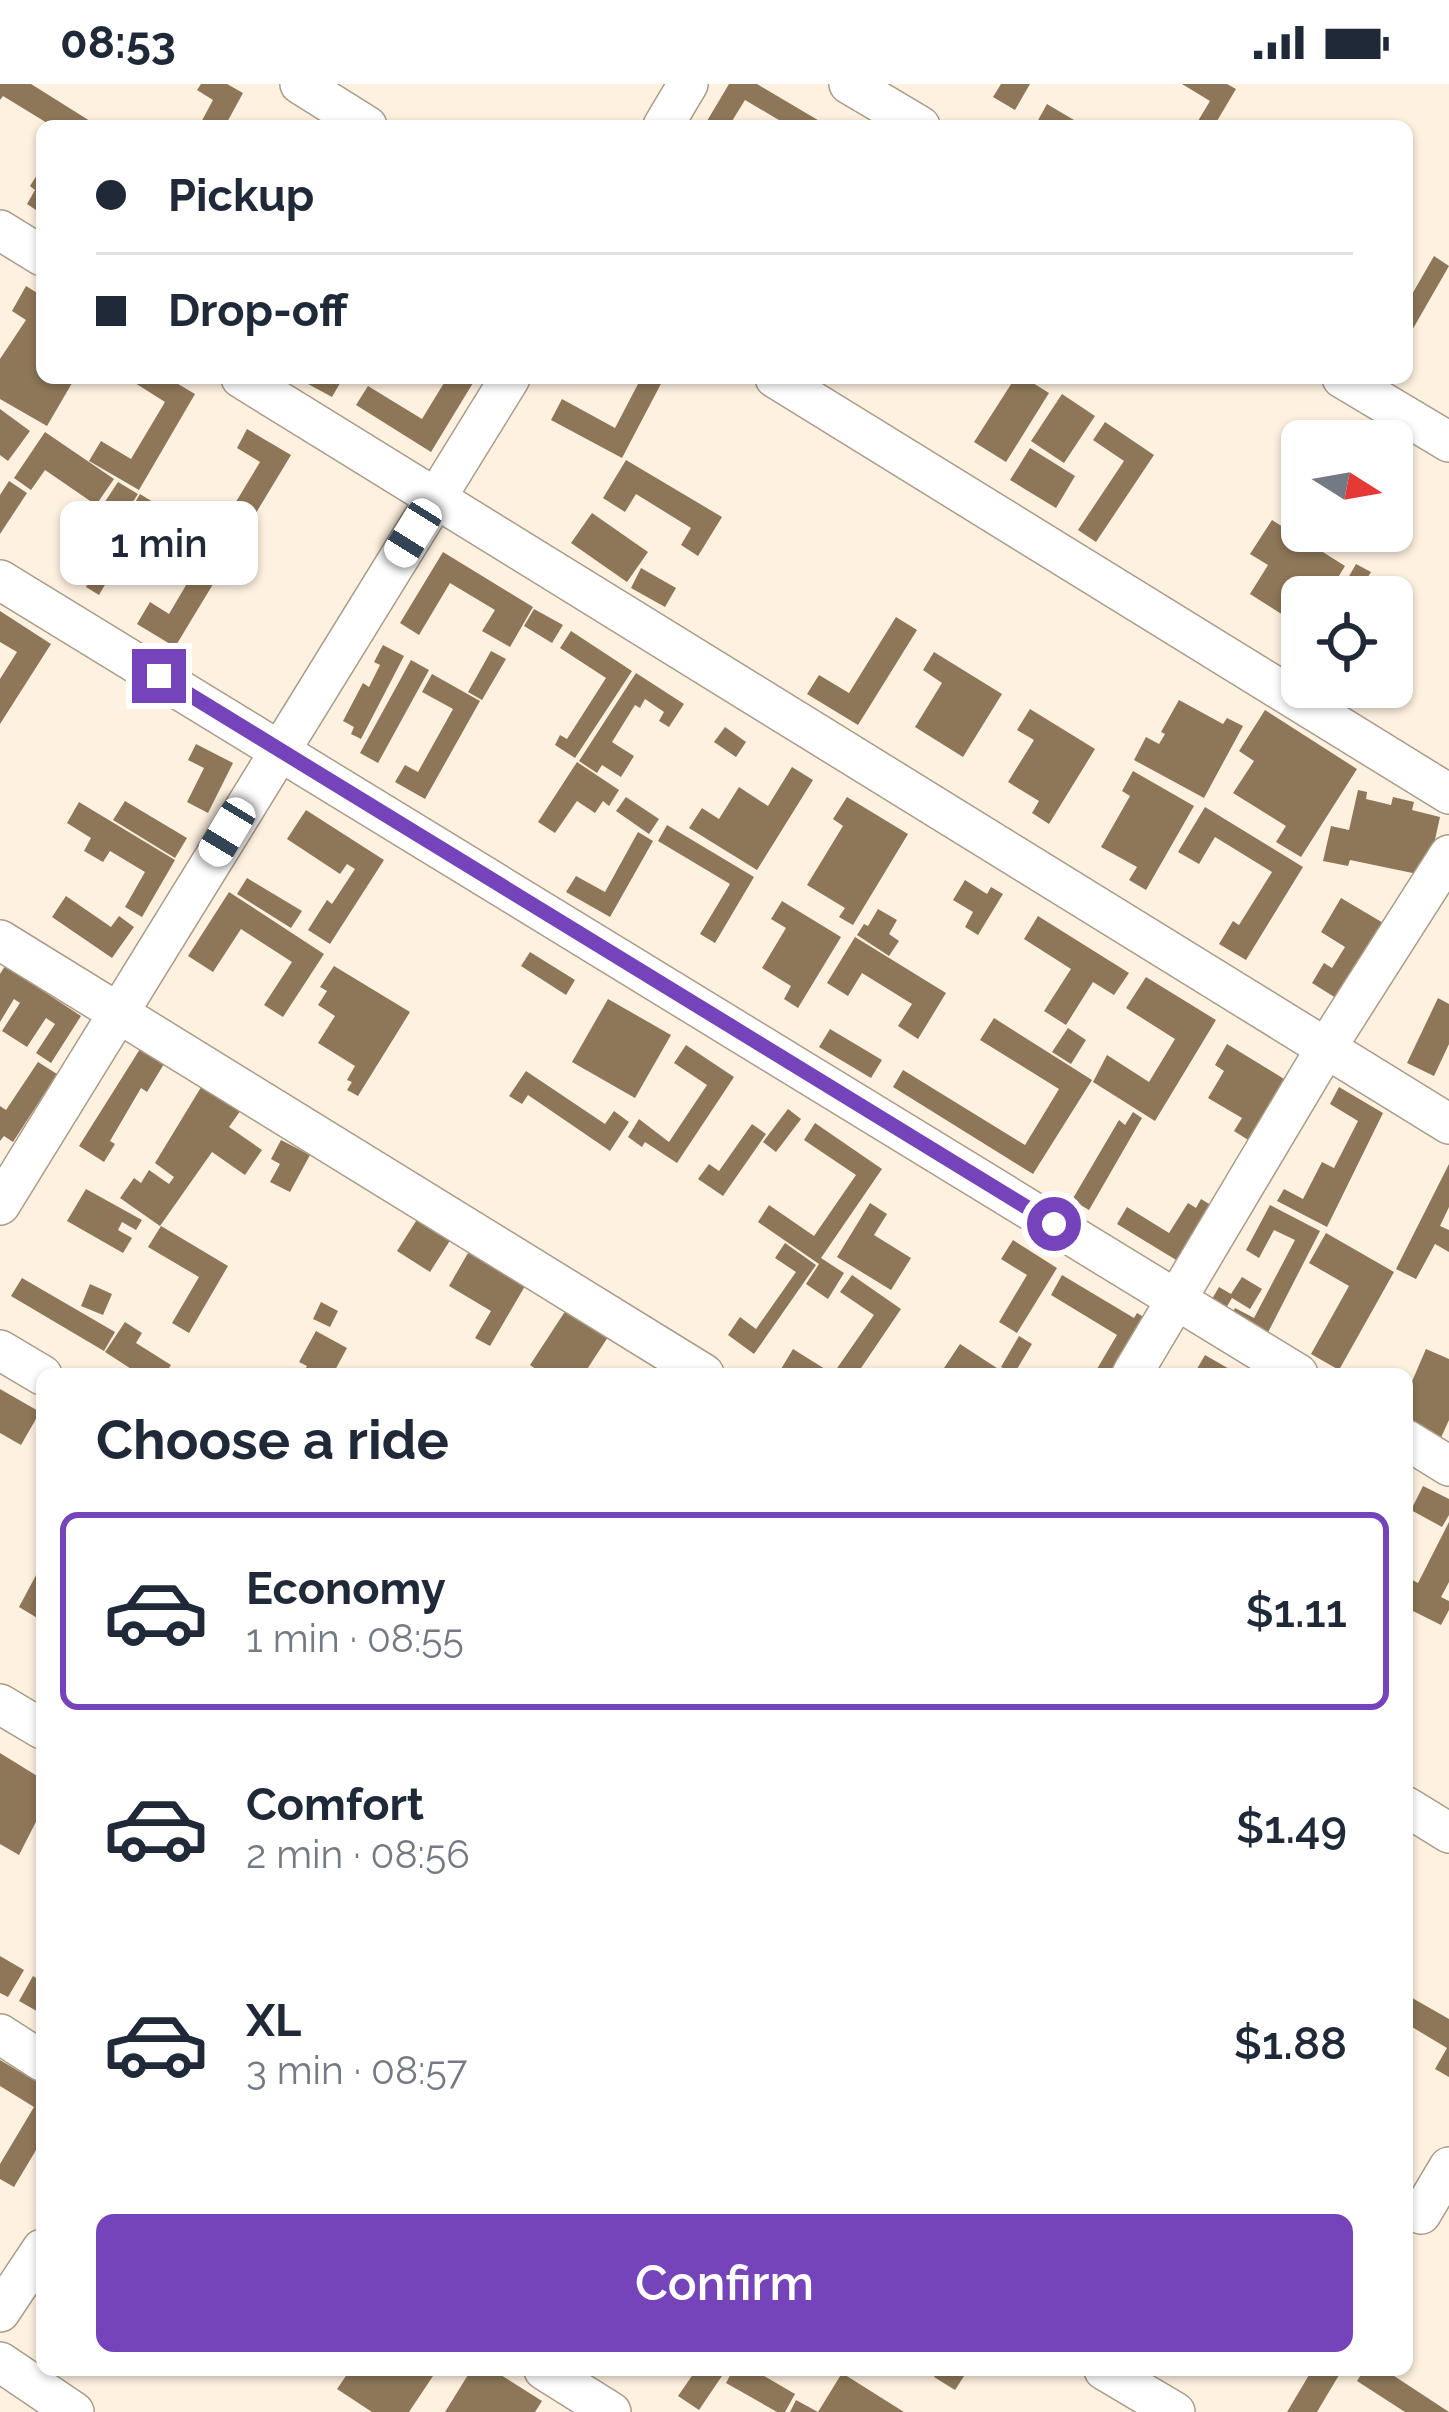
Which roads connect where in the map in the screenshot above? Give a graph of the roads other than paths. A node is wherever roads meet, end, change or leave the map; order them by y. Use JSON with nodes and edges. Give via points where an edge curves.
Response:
{"nodes":[{"id":1,"x":300,"y":84,"type":"edge"},
{"id":2,"x":688,"y":84,"type":"edge"},
{"id":3,"x":849,"y":84,"type":"edge"},
{"id":4,"x":358,"y":120,"type":"edge"},
{"id":5,"x":667,"y":120,"type":"edge"},
{"id":6,"x":910,"y":120,"type":"edge"},
{"id":7,"x":0,"y":230,"type":"edge"},
{"id":8,"x":36,"y":252,"type":"edge"},
{"id":9,"x":252,"y":384,"type":"edge"},
{"id":10,"x":506,"y":384,"type":"edge"},
{"id":11,"x":785,"y":384,"type":"edge"},
{"id":12,"x":1352,"y":384,"type":"edge"},
{"id":13,"x":1449,"y":442,"type":"edge"},
{"id":14,"x":436,"y":497,"type":"junction"},
{"id":15,"x":0,"y":580,"type":"edge"},
{"id":16,"x":279,"y":749,"type":"junction"},
{"id":17,"x":1449,"y":794,"type":"edge"},
{"id":18,"x":1449,"y":855,"type":"edge"},
{"id":19,"x":0,"y":940,"type":"edge"},
{"id":20,"x":118,"y":1012,"type":"junction"},
{"id":21,"x":1326,"y":1048,"type":"junction"},
{"id":22,"x":1449,"y":1124,"type":"edge"},
{"id":23,"x":0,"y":1205,"type":"edge"},
{"id":24,"x":1176,"y":1299,"type":"junction"},
{"id":25,"x":0,"y":1351,"type":"edge"},
{"id":26,"x":694,"y":1368,"type":"edge"},
{"id":27,"x":1136,"y":1368,"type":"edge"},
{"id":28,"x":1288,"y":1368,"type":"edge"},
{"id":29,"x":36,"y":1372,"type":"edge"},
{"id":30,"x":1413,"y":1444,"type":"edge"},
{"id":31,"x":1449,"y":1466,"type":"edge"},
{"id":32,"x":0,"y":1703,"type":"edge"},
{"id":33,"x":36,"y":1725,"type":"edge"},
{"id":34,"x":1413,"y":1811,"type":"edge"},
{"id":35,"x":1449,"y":1833,"type":"edge"},
{"id":36,"x":0,"y":2034,"type":"edge"},
{"id":37,"x":36,"y":2057,"type":"edge"},
{"id":38,"x":1449,"y":2167,"type":"edge"},
{"id":39,"x":1426,"y":2218,"type":"edge"},
{"id":40,"x":36,"y":2258,"type":"edge"},
{"id":41,"x":0,"y":2312,"type":"edge"},
{"id":42,"x":0,"y":2362,"type":"edge"},
{"id":43,"x":554,"y":2376,"type":"edge"},
{"id":44,"x":1114,"y":2376,"type":"edge"},
{"id":45,"x":74,"y":2412,"type":"edge"},
{"id":46,"x":611,"y":2412,"type":"edge"},
{"id":47,"x":1174,"y":2412,"type":"edge"}],
"edges":[{"from":1,"to":4,"type":"street"},
{"from":2,"to":5,"type":"street"},
{"from":3,"to":6,"type":"street"},
{"from":7,"to":8,"type":"street"},
{"from":9,"to":14,"type":"street"},
{"from":10,"to":14,"type":"street"},
{"from":11,"to":17,"type":"street"},
{"from":12,"to":13,"type":"street"},
{"from":14,"to":16,"type":"street"},
{"from":14,"to":21,"type":"street"},
{"from":15,"to":16,"type":"street"},
{"from":16,"to":20,"type":"street"},
{"from":16,"to":24,"type":"street"},
{"from":18,"to":21,"type":"street"},
{"from":19,"to":20,"type":"street"},
{"from":20,"to":23,"type":"street"},
{"from":20,"to":26,"type":"street"},
{"from":21,"to":22,"type":"street"},
{"from":21,"to":24,"type":"street"},
{"from":24,"to":27,"type":"street"},
{"from":24,"to":28,"type":"street"},
{"from":25,"to":29,"type":"street"},
{"from":30,"to":31,"type":"street"},
{"from":32,"to":33,"type":"street"},
{"from":34,"to":35,"type":"street"},
{"from":36,"to":37,"type":"street"},
{"from":38,"to":39,"type":"street"},
{"from":40,"to":41,"type":"street"},
{"from":42,"to":45,"type":"street"},
{"from":43,"to":46,"type":"street"},
{"from":44,"to":47,"type":"street"}]}
